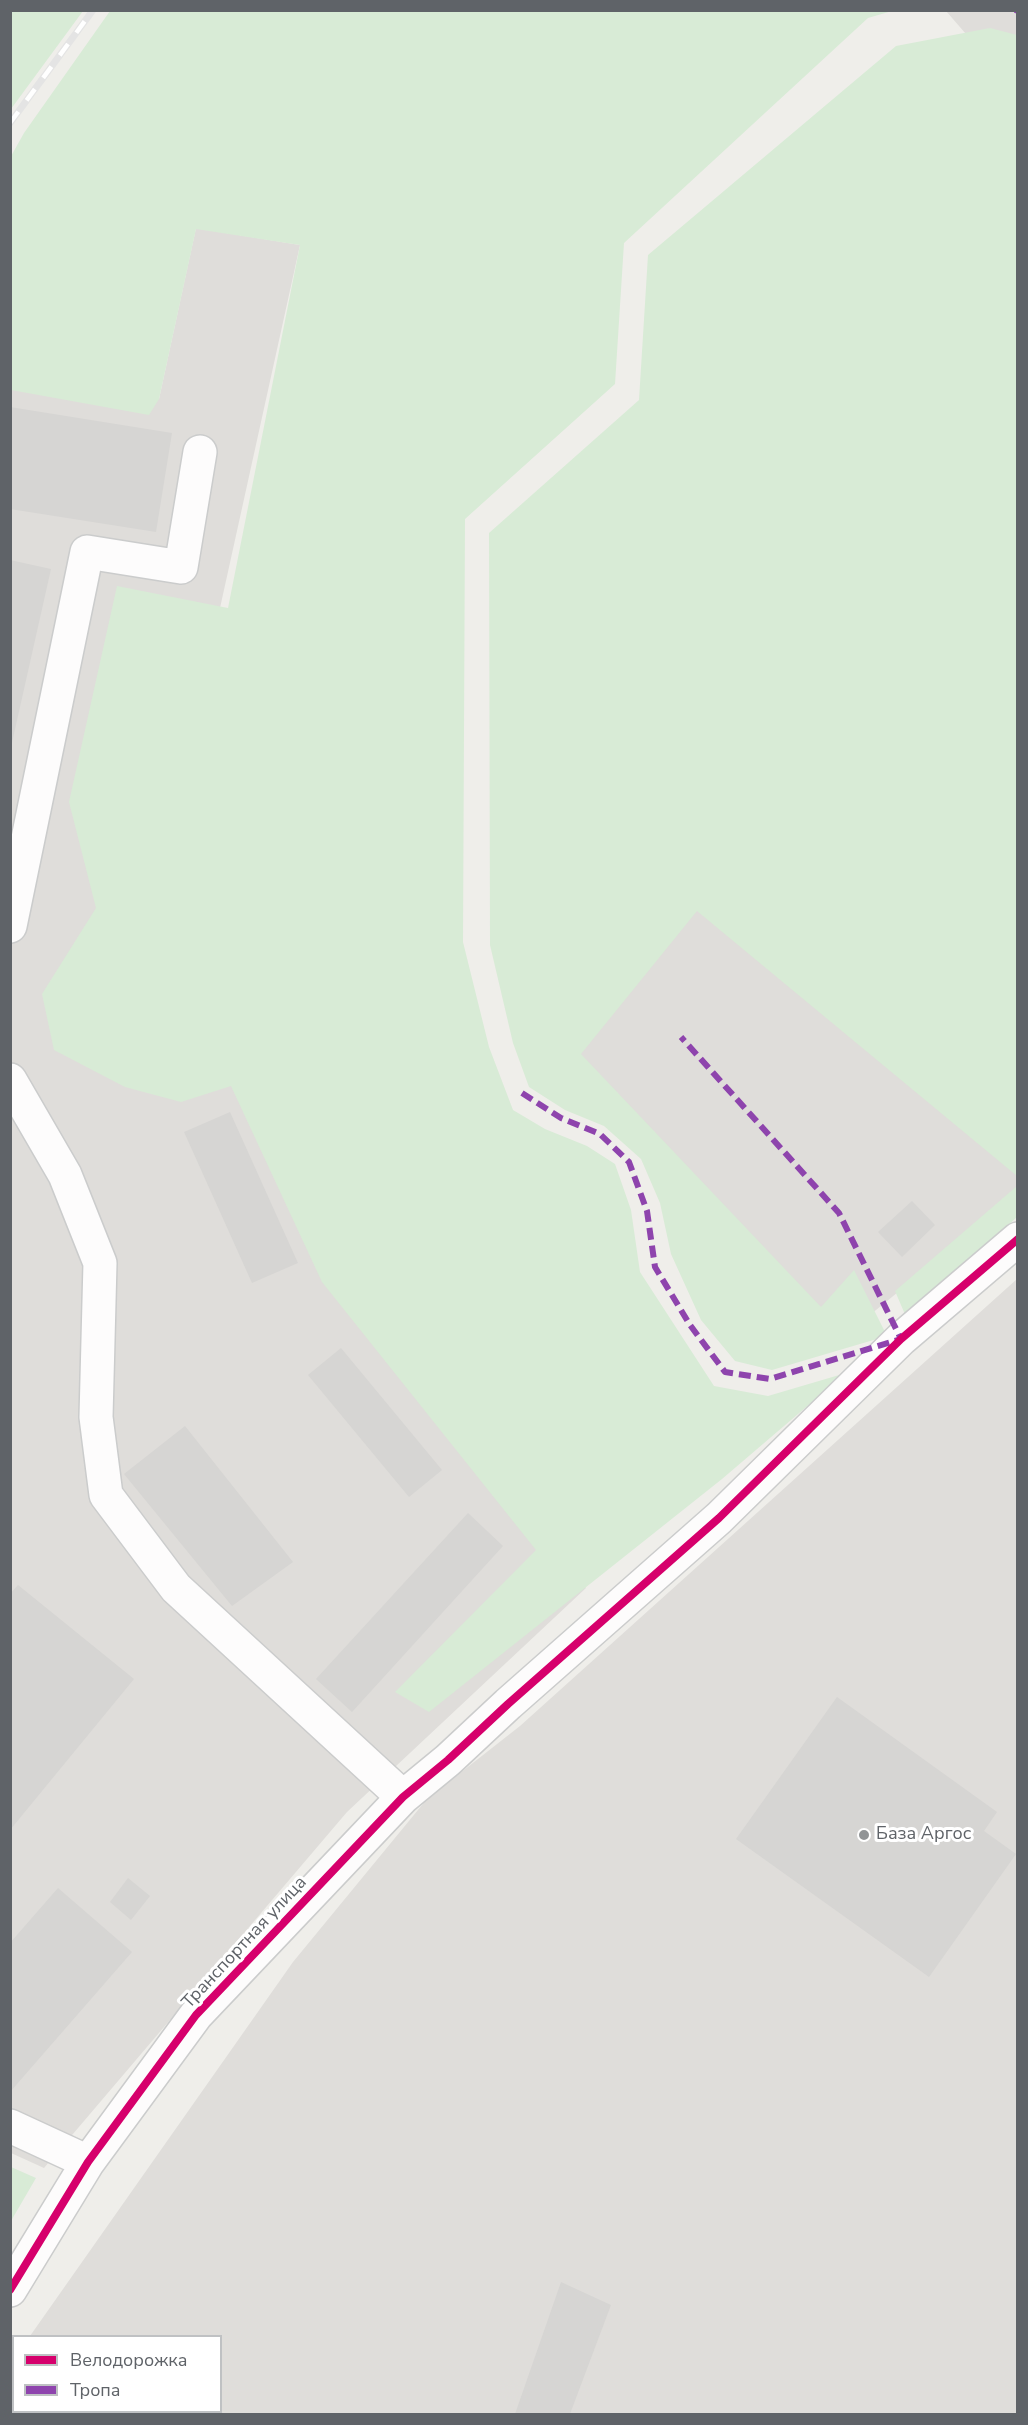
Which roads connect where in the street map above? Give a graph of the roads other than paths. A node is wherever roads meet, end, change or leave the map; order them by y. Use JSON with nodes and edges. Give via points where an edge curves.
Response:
{"nodes":[{"id":1,"x":200,"y":452,"type":"dead end"},
{"id":2,"x":10,"y":926,"type":"edge"},
{"id":3,"x":10,"y":1080,"type":"edge"},
{"id":4,"x":1017,"y":1239,"type":"edge"},
{"id":5,"x":403,"y":1797,"type":"junction"},
{"id":6,"x":10,"y":2126,"type":"edge"},
{"id":7,"x":88,"y":2162,"type":"junction"},
{"id":8,"x":10,"y":2290,"type":"edge"}],
"edges":[{"from":1,"to":2,"type":"street","via":[[181,567],[87,552]]},
{"from":3,"to":5,"type":"street","via":[[65,1175],[100,1263],[96,1417],[106,1495],[176,1588]]},
{"from":4,"to":5,"type":"street","name":"Транспортная улица","via":[[901,1339],[719,1518]]},
{"from":5,"to":7,"type":"street","name":"Транспортная улица","via":[[196,2015]]},
{"from":6,"to":7,"type":"street"},
{"from":7,"to":8,"type":"street","name":"Транспортная улица"}]}
